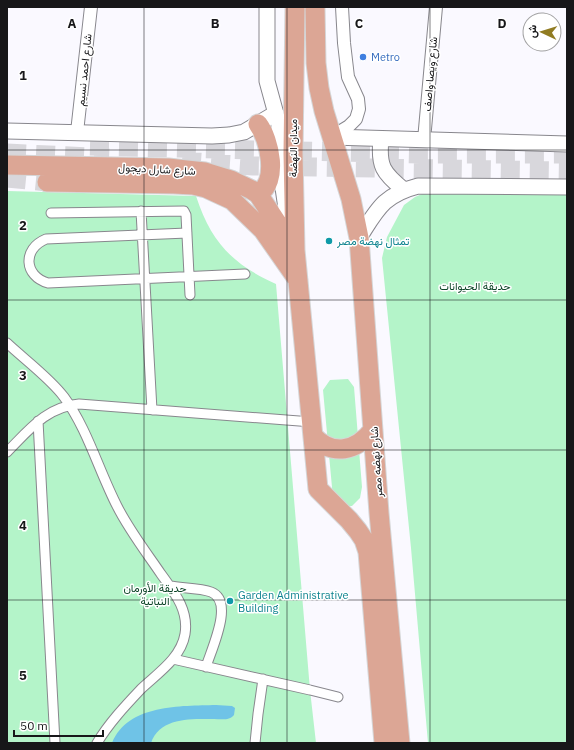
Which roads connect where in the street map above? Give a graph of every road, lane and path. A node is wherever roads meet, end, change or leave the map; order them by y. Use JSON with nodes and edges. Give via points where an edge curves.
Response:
{"nodes":[{"id":1,"x":91,"y":7,"type":"edge"},
{"id":2,"x":267,"y":7,"type":"edge"},
{"id":3,"x":295,"y":7,"type":"edge"},
{"id":4,"x":315,"y":7,"type":"edge"},
{"id":5,"x":342,"y":7,"type":"edge"},
{"id":6,"x":436,"y":7,"type":"edge"},
{"id":7,"x":276,"y":113,"type":"junction"},
{"id":8,"x":258,"y":124,"type":"junction"},
{"id":9,"x":7,"y":131,"type":"edge"},
{"id":10,"x":77,"y":132,"type":"junction"},
{"id":11,"x":331,"y":137,"type":"junction"},
{"id":12,"x":380,"y":139,"type":"junction"},
{"id":13,"x":424,"y":140,"type":"junction"},
{"id":14,"x":567,"y":144,"type":"edge"},
{"id":15,"x":7,"y":165,"type":"edge"},
{"id":16,"x":47,"y":182,"type":"tunnel mouth"},
{"id":17,"x":567,"y":187,"type":"edge"},
{"id":18,"x":404,"y":190,"type":"junction"},
{"id":19,"x":258,"y":194,"type":"junction"},
{"id":20,"x":141,"y":211,"type":"junction"},
{"id":21,"x":51,"y":213,"type":"dead end"},
{"id":22,"x":187,"y":233,"type":"junction"},
{"id":23,"x":142,"y":235,"type":"junction"},
{"id":24,"x":359,"y":238,"type":"junction"},
{"id":25,"x":296,"y":250,"type":"junction"},
{"id":26,"x":245,"y":274,"type":"dead end"},
{"id":27,"x":189,"y":277,"type":"junction"},
{"id":28,"x":144,"y":279,"type":"junction"},
{"id":29,"x":298,"y":281,"type":"junction"},
{"id":30,"x":190,"y":295,"type":"dead end"},
{"id":31,"x":7,"y":344,"type":"edge"},
{"id":32,"x":70,"y":405,"type":"junction"},
{"id":33,"x":152,"y":410,"type":"junction"},
{"id":34,"x":38,"y":422,"type":"junction"},
{"id":35,"x":312,"y":429,"type":"junction"},
{"id":36,"x":373,"y":430,"type":"junction"},
{"id":37,"x":7,"y":452,"type":"edge"},
{"id":38,"x":170,"y":586,"type":"junction"},
{"id":39,"x":173,"y":659,"type":"junction"},
{"id":40,"x":206,"y":667,"type":"junction"},
{"id":41,"x":263,"y":679,"type":"junction"},
{"id":42,"x":338,"y":697,"type":"dead end"},
{"id":43,"x":55,"y":743,"type":"edge"},
{"id":44,"x":97,"y":743,"type":"edge"},
{"id":45,"x":255,"y":743,"type":"edge"},
{"id":46,"x":384,"y":743,"type":"edge"},
{"id":47,"x":400,"y":743,"type":"edge"}],
"edges":[{"from":1,"to":10,"type":"street","name":"شارع احمد نسيم"},
{"from":2,"to":7,"type":"street","via":[[267,81]]},
{"from":3,"to":25,"type":"main road","name":"ميدان النهضة","via":[[293,153]]},
{"from":4,"to":11,"type":"main road","via":[[319,88]]},
{"from":5,"to":11,"type":"street","via":[[348,77],[358,99],[359,109],[356,119],[349,126]]},
{"from":6,"to":13,"type":"street","name":"شارع ويصا واصف"},
{"from":7,"to":8,"type":"street"},
{"from":7,"to":25,"type":"street","via":[[280,134],[282,188]]},
{"from":8,"to":10,"type":"street","via":[[244,132],[212,136]]},
{"from":8,"to":19,"type":"main road","via":[[268,143],[270,171],[268,184],[264,191]]},
{"from":9,"to":10,"type":"street"},
{"from":11,"to":12,"type":"street"},
{"from":11,"to":24,"type":"main road","name":"شارع نهضه مصر","via":[[346,182]]},
{"from":12,"to":13,"type":"street"},
{"from":12,"to":18,"type":"street","via":[[381,165],[385,173]]},
{"from":13,"to":14,"type":"street"},
{"from":15,"to":19,"type":"main road","name":"شارع شارل ديجول","via":[[192,170],[232,180]]},
{"from":16,"to":29,"type":"main road","via":[[174,184],[206,188],[232,200],[263,230]]},
{"from":17,"to":18,"type":"street","via":[[418,186]]},
{"from":18,"to":24,"type":"street","via":[[381,205]]},
{"from":19,"to":25,"type":"main road","name":"شارع شارل ديجول"},
{"from":20,"to":21,"type":"street"},
{"from":20,"to":22,"type":"street","via":[[184,211]]},
{"from":20,"to":23,"type":"street"},
{"from":22,"to":23,"type":"street"},
{"from":22,"to":27,"type":"street"},
{"from":23,"to":28,"type":"street"},
{"from":23,"to":28,"type":"street","via":[[46,239],[34,246],[29,266],[36,278],[48,284]]},
{"from":24,"to":36,"type":"main road","name":"شارع نهضه مصر"},
{"from":25,"to":29,"type":"main road"},
{"from":26,"to":27,"type":"street"},
{"from":27,"to":28,"type":"street"},
{"from":27,"to":30,"type":"street"},
{"from":28,"to":33,"type":"street"},
{"from":29,"to":35,"type":"main road"},
{"from":31,"to":32,"type":"street","via":[[55,387]]},
{"from":32,"to":33,"type":"street","via":[[87,404]]},
{"from":32,"to":34,"type":"street","via":[[53,411]]},
{"from":32,"to":38,"type":"street","via":[[120,512]]},
{"from":33,"to":35,"type":"street"},
{"from":34,"to":37,"type":"street"},
{"from":34,"to":43,"type":"street"},
{"from":35,"to":36,"type":"main road","via":[[319,442],[336,449],[346,449],[362,442]]},
{"from":35,"to":46,"type":"main road","via":[[318,489],[353,526],[364,540],[368,552]]},
{"from":36,"to":47,"type":"main road","name":"شارع نهضه مصر"},
{"from":38,"to":39,"type":"street","via":[[182,606],[185,620],[182,647]]},
{"from":38,"to":40,"type":"street","via":[[211,592],[220,601],[221,619]]},
{"from":39,"to":40,"type":"street"},
{"from":39,"to":44,"type":"street","via":[[127,704]]},
{"from":40,"to":41,"type":"street"},
{"from":41,"to":42,"type":"street"},
{"from":41,"to":45,"type":"street"}]}
